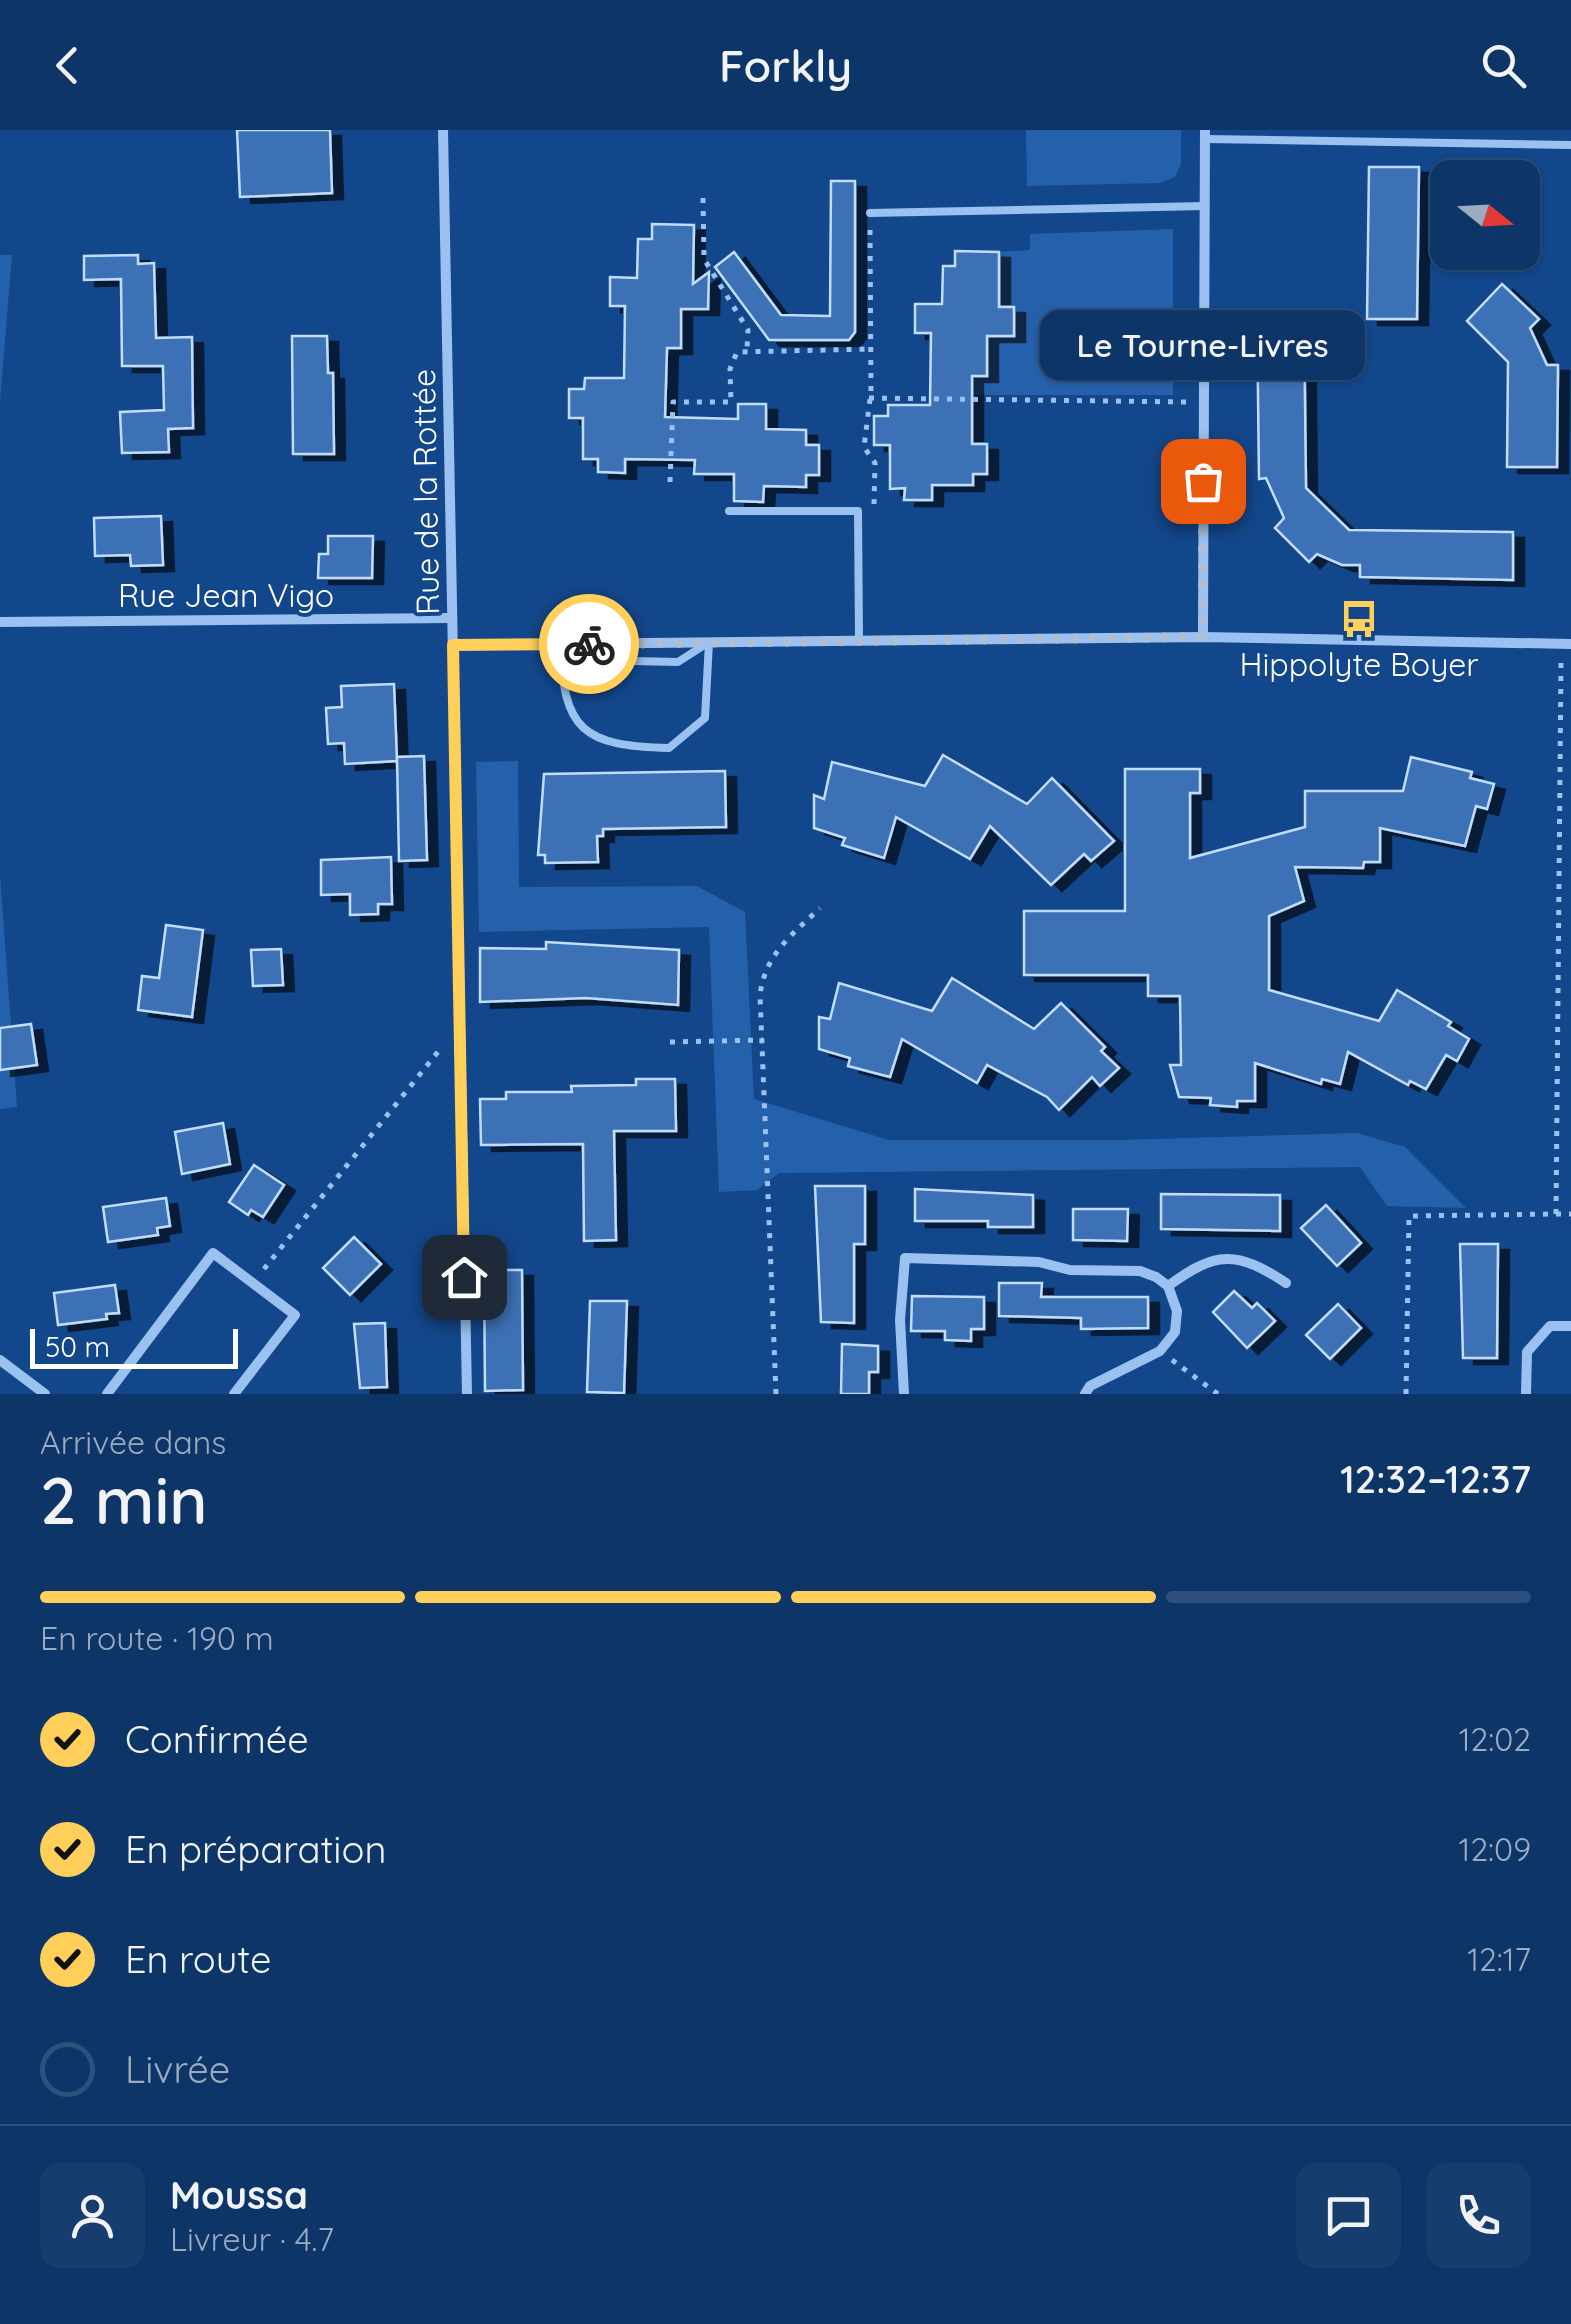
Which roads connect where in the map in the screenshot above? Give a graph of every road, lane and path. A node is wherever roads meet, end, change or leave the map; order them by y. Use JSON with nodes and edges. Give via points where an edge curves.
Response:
{"nodes":[{"id":1,"x":443,"y":130,"type":"edge"},
{"id":2,"x":1206,"y":135,"type":"edge"},
{"id":3,"x":1571,"y":146,"type":"edge"},
{"id":4,"x":703,"y":198,"type":"dead end"},
{"id":5,"x":1205,"y":206,"type":"junction"},
{"id":6,"x":870,"y":213,"type":"joint"},
{"id":7,"x":871,"y":349,"type":"junction"},
{"id":8,"x":747,"y":350,"type":"junction"},
{"id":9,"x":870,"y":398,"type":"junction"},
{"id":10,"x":1204,"y":406,"type":"junction"},
{"id":11,"x":670,"y":482,"type":"dead end"},
{"id":12,"x":858,"y":510,"type":"junction"},
{"id":13,"x":729,"y":512,"type":"dead end"},
{"id":14,"x":452,"y":618,"type":"junction"},
{"id":15,"x":0,"y":622,"type":"edge"},
{"id":16,"x":1203,"y":637,"type":"junction"},
{"id":17,"x":859,"y":640,"type":"junction"},
{"id":18,"x":708,"y":642,"type":"junction"},
{"id":19,"x":560,"y":644,"type":"junction"},
{"id":20,"x":1566,"y":644,"type":"edge"},
{"id":21,"x":453,"y":645,"type":"junction"},
{"id":22,"x":820,"y":908,"type":"dead end"},
{"id":23,"x":763,"y":1040,"type":"junction"},
{"id":24,"x":670,"y":1042,"type":"dead end"},
{"id":25,"x":458,"y":1043,"type":"junction"},
{"id":26,"x":1556,"y":1214,"type":"junction"},
{"id":27,"x":1571,"y":1214,"type":"edge"},
{"id":28,"x":253,"y":1283,"type":"junction"},
{"id":29,"x":1286,"y":1283,"type":"dead end"},
{"id":30,"x":1168,"y":1286,"type":"junction"},
{"id":31,"x":1571,"y":1326,"type":"edge"},
{"id":32,"x":1160,"y":1350,"type":"junction"},
{"id":33,"x":0,"y":1360,"type":"edge"},
{"id":34,"x":45,"y":1394,"type":"edge"},
{"id":35,"x":107,"y":1394,"type":"edge"},
{"id":36,"x":234,"y":1394,"type":"edge"},
{"id":37,"x":467,"y":1394,"type":"edge"},
{"id":38,"x":776,"y":1394,"type":"edge"},
{"id":39,"x":904,"y":1394,"type":"edge"},
{"id":40,"x":1085,"y":1394,"type":"edge"},
{"id":41,"x":1218,"y":1394,"type":"edge"},
{"id":42,"x":1406,"y":1394,"type":"edge"},
{"id":43,"x":1526,"y":1394,"type":"edge"}],
"edges":[{"from":1,"to":14,"type":"street","name":"Rue de la Rottée"},
{"from":2,"to":3,"type":"lane"},
{"from":2,"to":5,"type":"street"},
{"from":4,"to":8,"type":"path","via":[[704,259],[748,330]]},
{"from":5,"to":6,"type":"lane"},
{"from":5,"to":10,"type":"street"},
{"from":6,"to":7,"type":"path"},
{"from":7,"to":8,"type":"path"},
{"from":7,"to":9,"type":"path"},
{"from":8,"to":11,"type":"path","via":[[732,359],[731,402],[673,402]]},
{"from":9,"to":10,"type":"path","via":[[1180,400]]},
{"from":9,"to":12,"type":"path","via":[[864,447],[875,463],[874,506]]},
{"from":10,"to":16,"type":"street"},
{"from":12,"to":13,"type":"lane"},
{"from":12,"to":17,"type":"lane"},
{"from":14,"to":15,"type":"street","name":"Rue Jean Vigo"},
{"from":14,"to":21,"type":"street","name":"Rue de la Rottée"},
{"from":16,"to":17,"type":"street"},
{"from":16,"to":20,"type":"street"},
{"from":17,"to":18,"type":"street"},
{"from":18,"to":19,"type":"street"},
{"from":18,"to":19,"type":"lane","via":[[678,662],[586,660]]},
{"from":18,"to":19,"type":"lane","via":[[705,718],[669,748],[622,747],[591,738],[573,721],[563,693]]},
{"from":19,"to":21,"type":"street"},
{"from":20,"to":26,"type":"path"},
{"from":21,"to":25,"type":"street","name":"Rue de la Rottée"},
{"from":22,"to":23,"type":"path","via":[[763,971]]},
{"from":23,"to":24,"type":"path"},
{"from":23,"to":38,"type":"path"},
{"from":25,"to":28,"type":"path","via":[[438,1049]]},
{"from":25,"to":37,"type":"street","name":"Rue de la Rottée"},
{"from":26,"to":27,"type":"path"},
{"from":26,"to":42,"type":"path","via":[[1409,1216]]},
{"from":28,"to":35,"type":"street","via":[[213,1253]]},
{"from":28,"to":36,"type":"street","via":[[295,1314]]},
{"from":29,"to":30,"type":"street","via":[[1252,1260],[1203,1260]]},
{"from":30,"to":32,"type":"street","via":[[1177,1311],[1175,1332]]},
{"from":30,"to":39,"type":"street","via":[[1140,1271],[904,1258]]},
{"from":31,"to":43,"type":"street","via":[[1550,1326],[1526,1352]]},
{"from":32,"to":40,"type":"street"},
{"from":32,"to":41,"type":"path"},
{"from":33,"to":34,"type":"street"}]}
